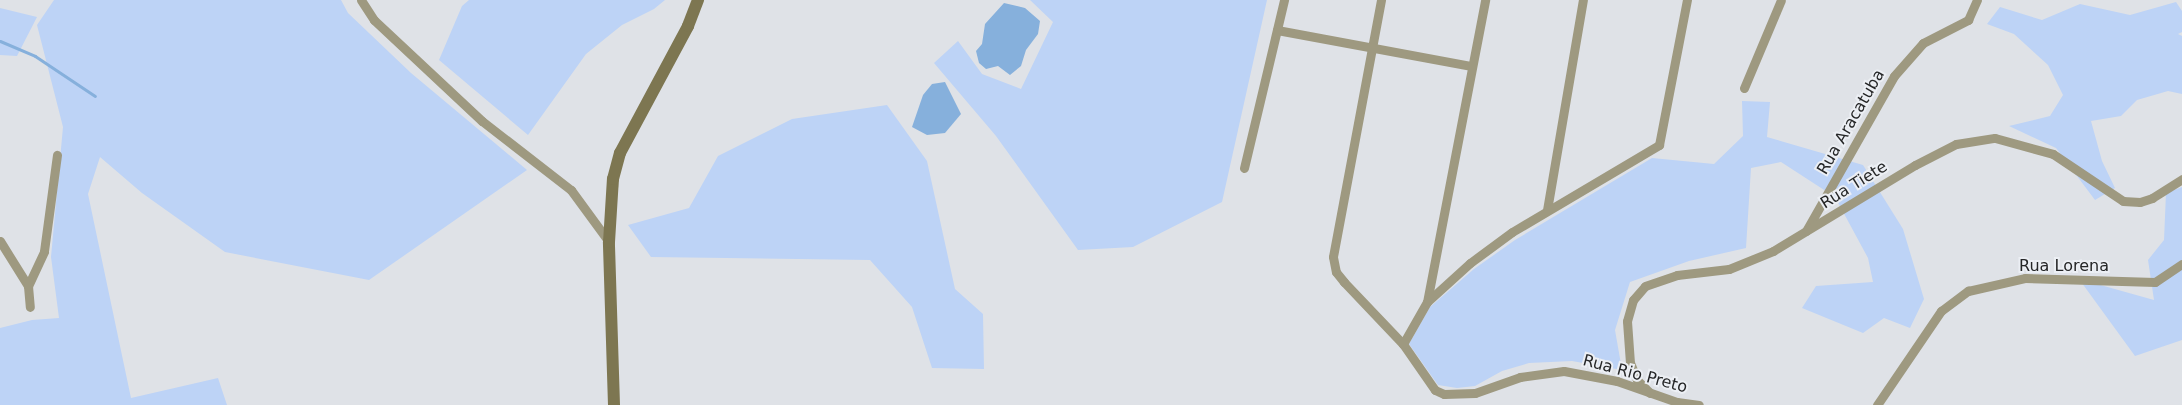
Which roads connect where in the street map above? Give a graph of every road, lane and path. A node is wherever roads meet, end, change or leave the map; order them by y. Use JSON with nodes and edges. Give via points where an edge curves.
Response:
{"nodes":[{"id":1,"x":361,"y":0,"type":"edge"},
{"id":2,"x":698,"y":0,"type":"edge"},
{"id":3,"x":1284,"y":0,"type":"edge"},
{"id":4,"x":1381,"y":0,"type":"edge"},
{"id":5,"x":1485,"y":0,"type":"edge"},
{"id":6,"x":1583,"y":0,"type":"edge"},
{"id":7,"x":1687,"y":0,"type":"edge"},
{"id":8,"x":1781,"y":0,"type":"edge"},
{"id":9,"x":1977,"y":0,"type":"edge"},
{"id":10,"x":1277,"y":30,"type":"junction"},
{"id":11,"x":1372,"y":49,"type":"junction"},
{"id":12,"x":1472,"y":66,"type":"junction"},
{"id":13,"x":1744,"y":88,"type":"dead end"},
{"id":14,"x":57,"y":155,"type":"dead end"},
{"id":15,"x":1244,"y":168,"type":"dead end"},
{"id":16,"x":2182,"y":180,"type":"edge"},
{"id":17,"x":1547,"y":210,"type":"junction"},
{"id":18,"x":1806,"y":231,"type":"junction"},
{"id":19,"x":0,"y":241,"type":"edge"},
{"id":20,"x":609,"y":242,"type":"junction"},
{"id":21,"x":2182,"y":264,"type":"edge"},
{"id":22,"x":28,"y":286,"type":"junction"},
{"id":23,"x":1427,"y":302,"type":"junction"},
{"id":24,"x":30,"y":306,"type":"dead end"},
{"id":25,"x":1402,"y":344,"type":"junction"},
{"id":26,"x":1650,"y":393,"type":"junction"},
{"id":27,"x":614,"y":405,"type":"edge"},
{"id":28,"x":1699,"y":405,"type":"edge"},
{"id":29,"x":1877,"y":405,"type":"edge"}],
"edges":[{"from":1,"to":20,"type":"street","via":[[374,20],[482,122],[571,190]]},
{"from":2,"to":20,"type":"main road","via":[[688,26],[620,153],[613,179]]},
{"from":3,"to":10,"type":"street"},
{"from":4,"to":11,"type":"street","name":"Rua Rio Preto"},
{"from":5,"to":12,"type":"street"},
{"from":6,"to":17,"type":"street"},
{"from":7,"to":17,"type":"street","via":[[1659,145]]},
{"from":8,"to":13,"type":"street"},
{"from":9,"to":18,"type":"street","name":"Rua Aracatuba","via":[[1968,20],[1923,43],[1894,76]]},
{"from":10,"to":11,"type":"street"},
{"from":10,"to":15,"type":"street"},
{"from":11,"to":12,"type":"street"},
{"from":11,"to":25,"type":"street","name":"Rua Rio Preto","via":[[1333,257],[1336,272]]},
{"from":12,"to":23,"type":"street"},
{"from":14,"to":22,"type":"street","via":[[44,251]]},
{"from":16,"to":18,"type":"street","name":"Rua Tiete","via":[[2152,198],[2140,202],[2123,201],[2053,154],[1995,138],[1956,144]]},
{"from":17,"to":23,"type":"street","via":[[1470,263]]},
{"from":18,"to":26,"type":"street","name":"Rua Tiete","via":[[1772,251],[1729,269],[1678,275],[1645,286],[1634,300],[1627,321],[1630,363],[1637,380]]},
{"from":19,"to":22,"type":"street"},
{"from":20,"to":27,"type":"main road"},
{"from":21,"to":29,"type":"street","name":"Rua Lorena","via":[[2155,282],[2025,278],[1968,291],[1941,311]]},
{"from":22,"to":24,"type":"street"},
{"from":23,"to":25,"type":"street"},
{"from":25,"to":26,"type":"street","name":"Rua Rio Preto","via":[[1435,390],[1457,396],[1520,377],[1564,371]]},
{"from":26,"to":28,"type":"street","name":"Rua Rio Preto"}]}
